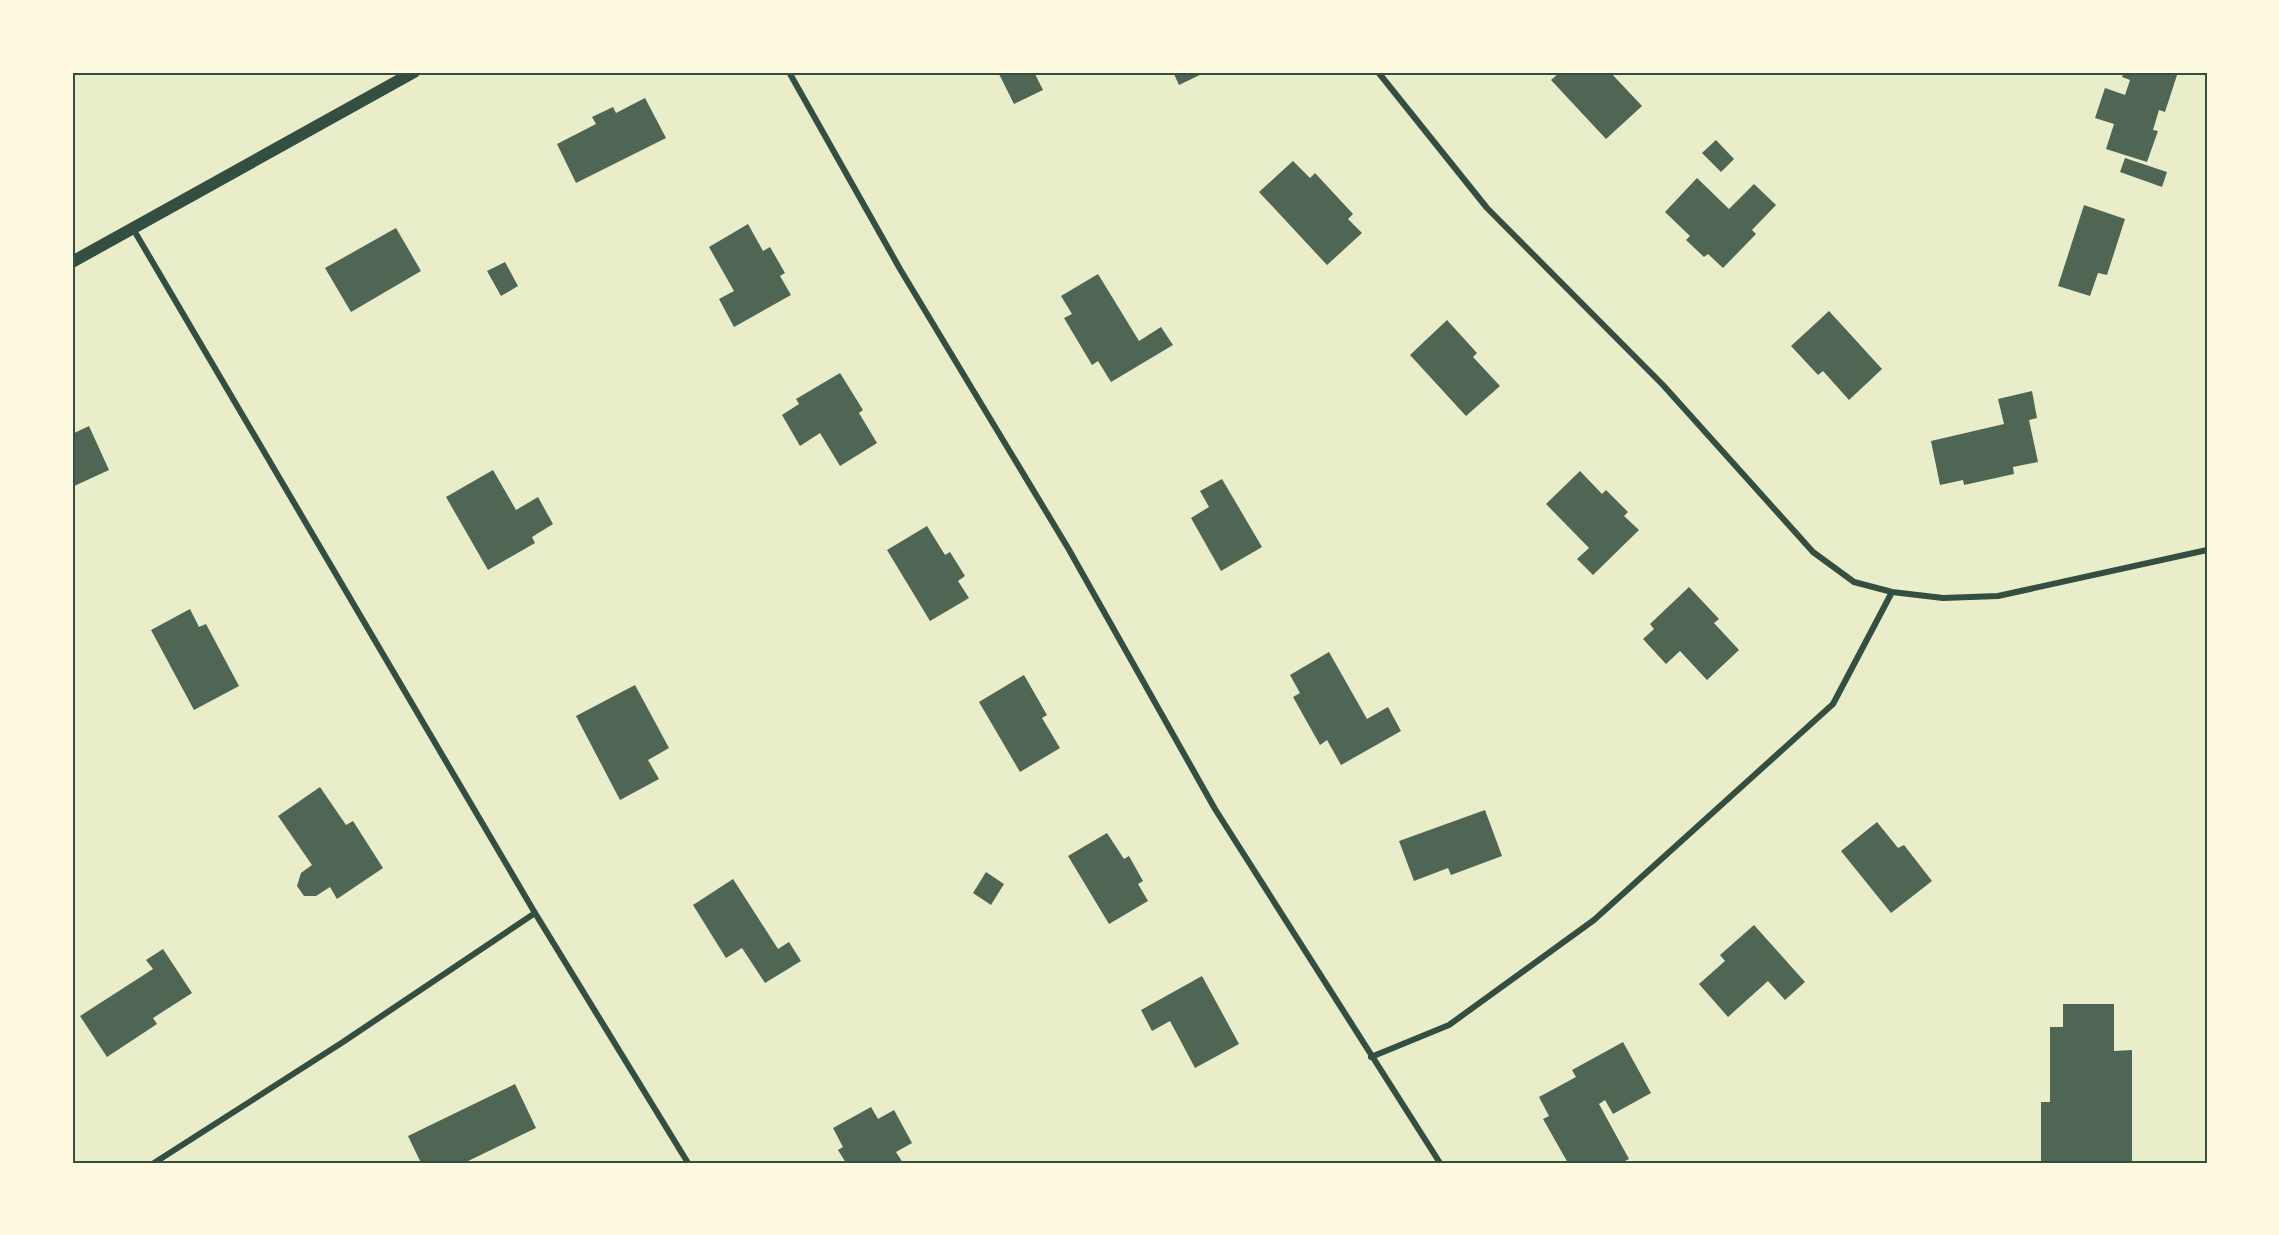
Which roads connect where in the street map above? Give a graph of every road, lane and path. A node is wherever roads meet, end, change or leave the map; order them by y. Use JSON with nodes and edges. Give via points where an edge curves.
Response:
{"nodes":[{"id":1,"x":414,"y":72,"type":"edge"},
{"id":2,"x":789,"y":72,"type":"edge"},
{"id":3,"x":1378,"y":72,"type":"edge"},
{"id":4,"x":132,"y":227,"type":"junction"},
{"id":5,"x":72,"y":262,"type":"edge"},
{"id":6,"x":2207,"y":550,"type":"edge"},
{"id":7,"x":1892,"y":592,"type":"junction"},
{"id":8,"x":535,"y":913,"type":"junction"},
{"id":9,"x":1371,"y":1057,"type":"junction"},
{"id":10,"x":154,"y":1163,"type":"edge"},
{"id":11,"x":688,"y":1163,"type":"edge"},
{"id":12,"x":1440,"y":1163,"type":"edge"}],
"edges":[{"from":1,"to":4,"type":"main road"},
{"from":2,"to":9,"type":"street","via":[[900,269],[1068,548],[1215,809]]},
{"from":3,"to":7,"type":"street","via":[[1487,208],[1663,385],[1814,552],[1854,582]]},
{"from":4,"to":5,"type":"main road"},
{"from":4,"to":8,"type":"street"},
{"from":6,"to":7,"type":"street","via":[[1998,596],[1943,598]]},
{"from":7,"to":9,"type":"street","via":[[1833,704],[1594,920],[1449,1025]]},
{"from":8,"to":10,"type":"street","via":[[344,1042]]},
{"from":8,"to":11,"type":"street"},
{"from":9,"to":12,"type":"street"}]}
